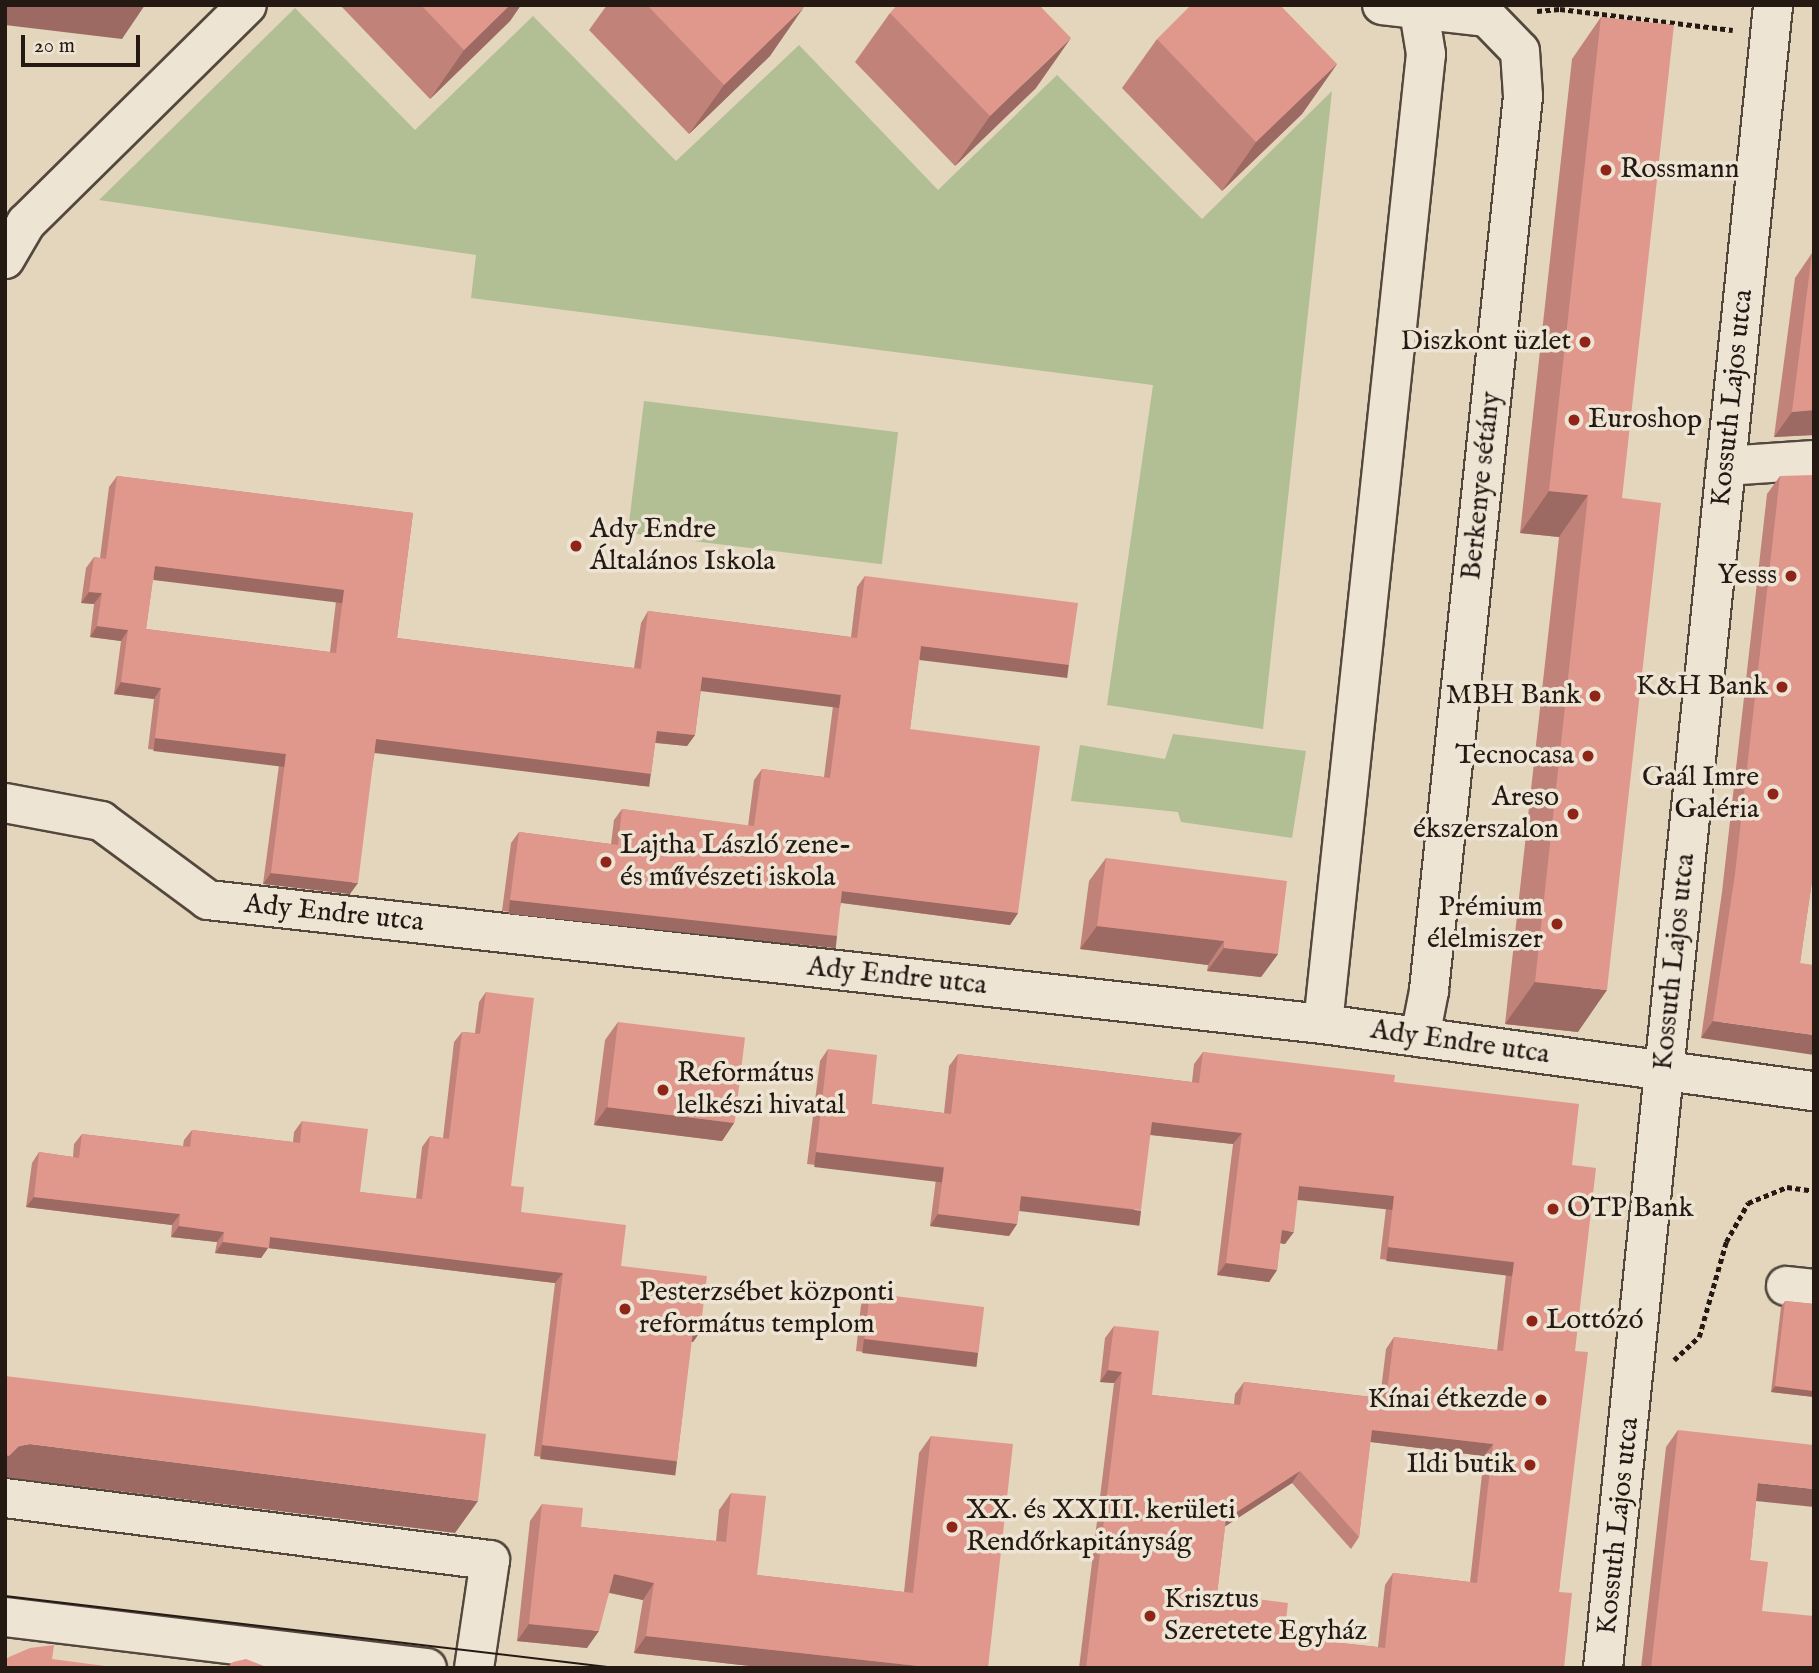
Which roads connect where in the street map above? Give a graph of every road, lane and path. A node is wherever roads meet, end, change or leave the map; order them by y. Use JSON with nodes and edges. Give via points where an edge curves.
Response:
{"nodes":[{"id":1,"x":247,"y":5,"type":"edge"},
{"id":2,"x":1406,"y":7,"type":"edge"},
{"id":3,"x":1487,"y":17,"type":"junction"},
{"id":4,"x":1771,"y":20,"type":"edge"},
{"id":5,"x":15,"y":221,"type":"edge"},
{"id":6,"x":5,"y":259,"type":"edge"},
{"id":7,"x":1814,"y":460,"type":"edge"},
{"id":8,"x":1726,"y":466,"type":"junction"},
{"id":9,"x":5,"y":803,"type":"edge"},
{"id":10,"x":1323,"y":1024,"type":"junction"},
{"id":11,"x":1420,"y":1037,"type":"junction"},
{"id":12,"x":1664,"y":1071,"type":"junction"},
{"id":13,"x":1814,"y":1091,"type":"edge"},
{"id":14,"x":1814,"y":1191,"type":"edge"},
{"id":15,"x":1636,"y":1359,"type":"junction"},
{"id":16,"x":5,"y":1499,"type":"edge"},
{"id":17,"x":5,"y":1617,"type":"edge"},
{"id":18,"x":427,"y":1668,"type":"edge"},
{"id":19,"x":474,"y":1668,"type":"edge"},
{"id":20,"x":1604,"y":1668,"type":"edge"}],
"edges":[{"from":1,"to":5,"type":"street"},
{"from":2,"to":3,"type":"street"},
{"from":2,"to":10,"type":"street","via":[[1426,54]]},
{"from":3,"to":4,"type":"path","via":[[1560,9]]},
{"from":3,"to":11,"type":"street","name":"Berkenye sétány","via":[[1520,51],[1523,96],[1429,991]]},
{"from":4,"to":8,"type":"street","name":"Kossuth Lajos utca"},
{"from":5,"to":6,"type":"street"},
{"from":7,"to":8,"type":"street"},
{"from":8,"to":12,"type":"street","name":"Kossuth Lajos utca"},
{"from":9,"to":10,"type":"street","name":"Ady Endre utca","via":[[101,821],[208,900]]},
{"from":10,"to":11,"type":"street","name":"Ady Endre utca"},
{"from":11,"to":12,"type":"street","name":"Ady Endre utca"},
{"from":12,"to":13,"type":"street","name":"Ady Endre utca"},
{"from":12,"to":15,"type":"street","name":"Kossuth Lajos utca"},
{"from":14,"to":15,"type":"path","via":[[1787,1187],[1748,1203],[1726,1242],[1699,1337],[1675,1360]]},
{"from":15,"to":20,"type":"street","name":"Kossuth Lajos utca"},
{"from":16,"to":19,"type":"street","via":[[490,1560]]},
{"from":17,"to":18,"type":"street"}]}
